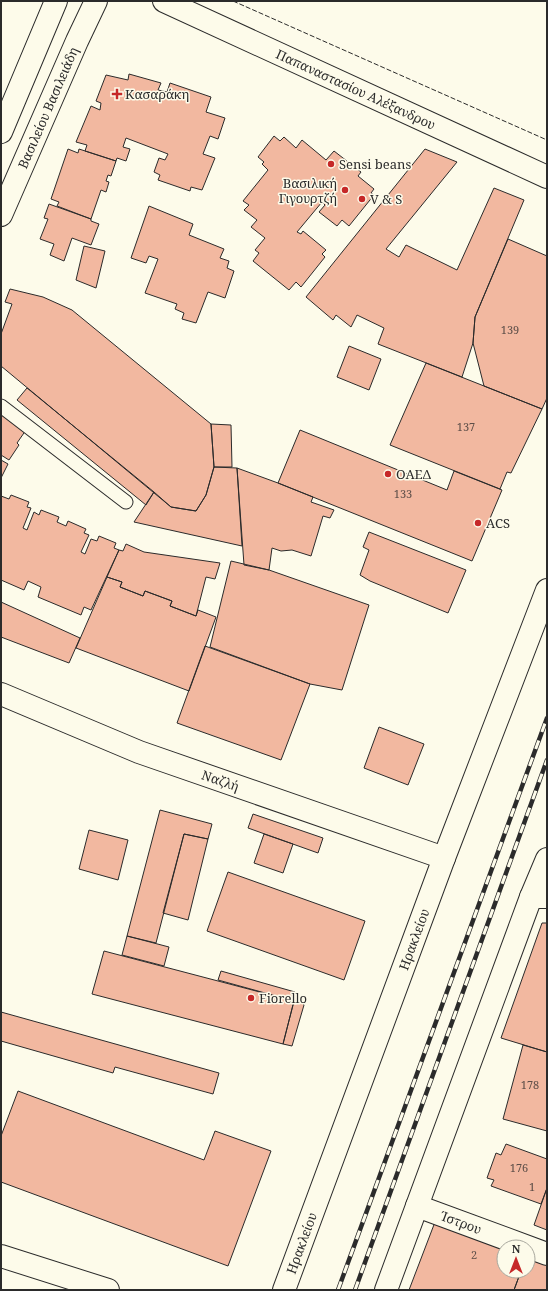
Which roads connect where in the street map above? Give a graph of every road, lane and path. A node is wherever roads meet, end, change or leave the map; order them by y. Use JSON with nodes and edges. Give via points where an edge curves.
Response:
{"nodes":[{"id":1,"x":56,"y":1,"type":"edge"},
{"id":2,"x":96,"y":1,"type":"edge"},
{"id":3,"x":164,"y":1,"type":"edge"},
{"id":4,"x":1,"y":132,"type":"edge"},
{"id":5,"x":547,"y":177,"type":"edge"},
{"id":6,"x":1,"y":215,"type":"edge"},
{"id":7,"x":1,"y":406,"type":"edge"},
{"id":8,"x":126,"y":502,"type":"dead end"},
{"id":9,"x":547,"y":590,"type":"edge"},
{"id":10,"x":1,"y":694,"type":"edge"},
{"id":11,"x":444,"y":858,"type":"junction"},
{"id":12,"x":547,"y":859,"type":"edge"},
{"id":13,"x":542,"y":893,"type":"edge"},
{"id":14,"x":417,"y":1206,"type":"junction"},
{"id":15,"x":547,"y":1254,"type":"edge"},
{"id":16,"x":1,"y":1256,"type":"edge"},
{"id":17,"x":108,"y":1290,"type":"edge"},
{"id":18,"x":284,"y":1290,"type":"edge"},
{"id":19,"x":386,"y":1290,"type":"edge"}],
"edges":[{"from":1,"to":4,"type":"street"},
{"from":2,"to":6,"type":"street","name":"Βασιλείου Βασιλειάδη"},
{"from":3,"to":5,"type":"street","name":"Παπαναστασίου Αλέξανδρου"},
{"from":7,"to":8,"type":"lane"},
{"from":9,"to":11,"type":"street","name":"Ηρακλείου"},
{"from":10,"to":11,"type":"street","name":"Ναζλή","via":[[139,752]]},
{"from":11,"to":18,"type":"street","name":"Ηρακλείου"},
{"from":12,"to":13,"type":"street"},
{"from":13,"to":14,"type":"street"},
{"from":14,"to":15,"type":"street","name":"Ίστρου"},
{"from":14,"to":19,"type":"street"},
{"from":16,"to":17,"type":"street"}]}
